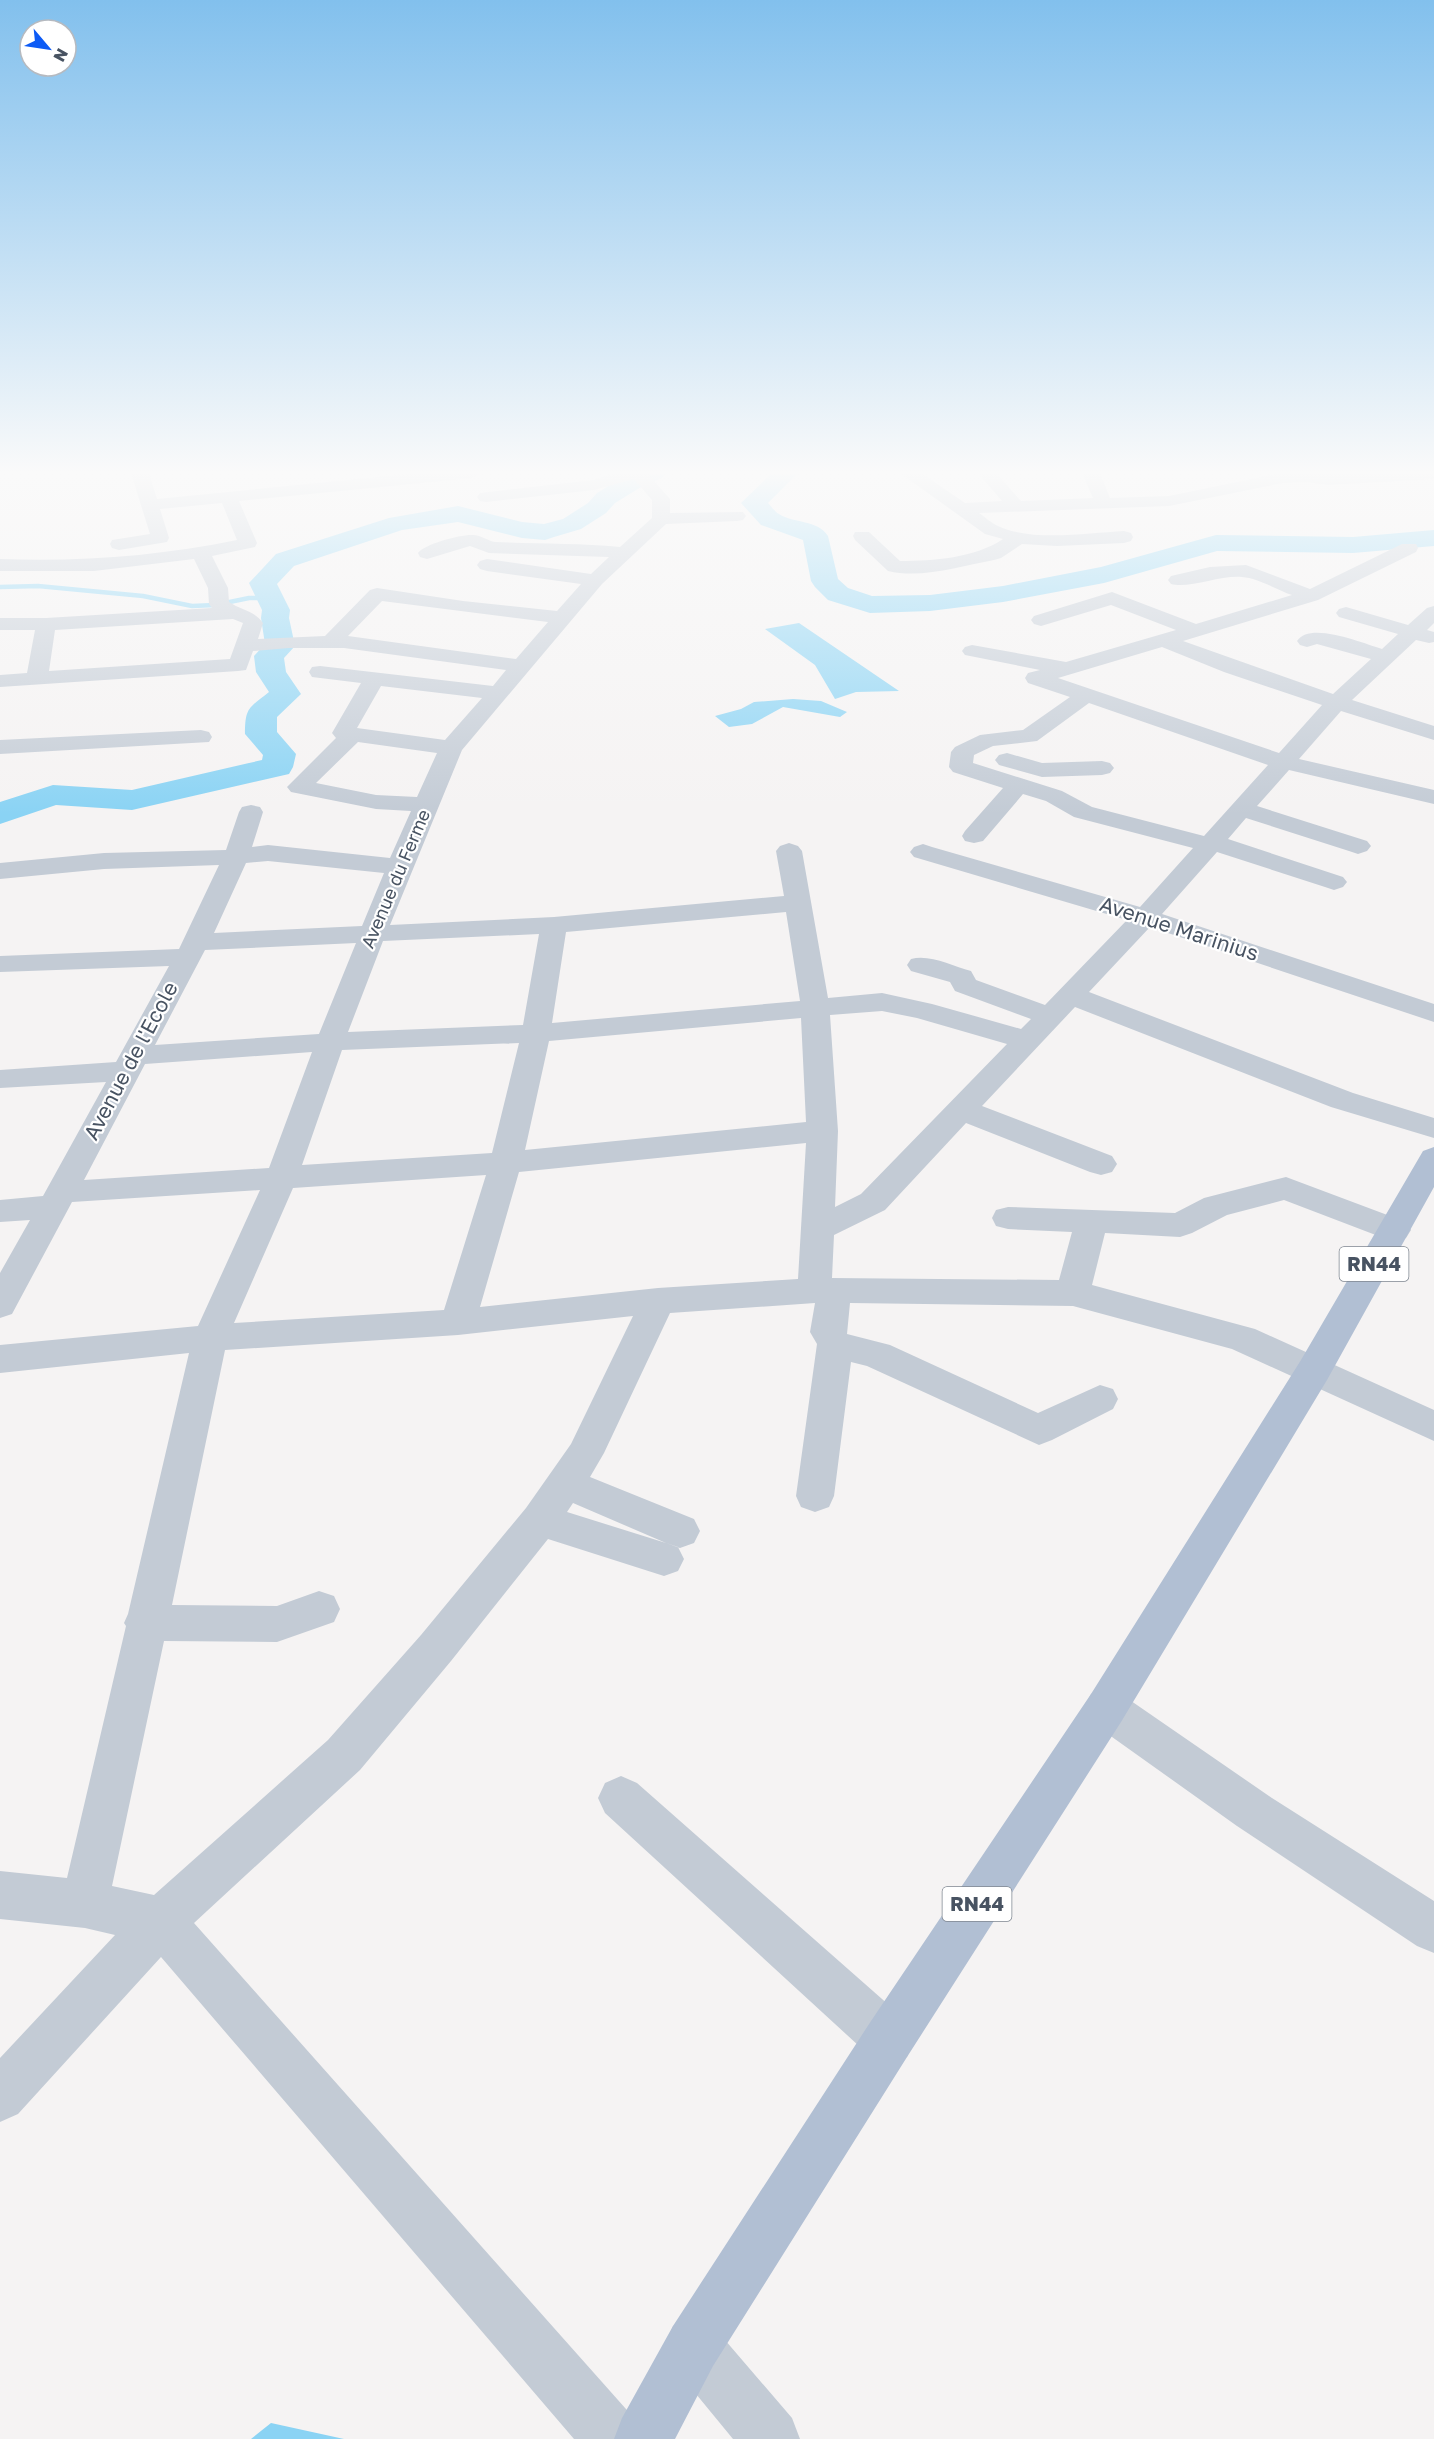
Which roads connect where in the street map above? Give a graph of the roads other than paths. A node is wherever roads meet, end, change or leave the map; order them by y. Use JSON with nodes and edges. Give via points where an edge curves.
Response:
{"nodes":[{"id":1,"x":217,"y":587,"type":"edge"},
{"id":2,"x":589,"y":587,"type":"edge"},
{"id":3,"x":1287,"y":587,"type":"edge"},
{"id":4,"x":1330,"y":587,"type":"edge"},
{"id":5,"x":1311,"y":596,"type":"junction"},
{"id":6,"x":224,"y":608,"type":"junction"},
{"id":7,"x":1434,"y":612,"type":"edge"},
{"id":8,"x":1346,"y":613,"type":"dead end"},
{"id":9,"x":564,"y":618,"type":"junction"},
{"id":10,"x":1041,"y":620,"type":"dead end"},
{"id":11,"x":0,"y":624,"type":"edge"},
{"id":12,"x":46,"y":624,"type":"junction"},
{"id":13,"x":1197,"y":632,"type":"junction"},
{"id":14,"x":1424,"y":636,"type":"edge"},
{"id":15,"x":1166,"y":641,"type":"junction"},
{"id":16,"x":1307,"y":641,"type":"dead end"},
{"id":17,"x":337,"y":642,"type":"junction"},
{"id":18,"x":251,"y":646,"type":"junction"},
{"id":19,"x":972,"y":651,"type":"dead end"},
{"id":20,"x":1387,"y":657,"type":"junction"},
{"id":21,"x":521,"y":666,"type":"junction"},
{"id":22,"x":1068,"y":669,"type":"junction"},
{"id":23,"x":37,"y":679,"type":"junction"},
{"id":24,"x":375,"y":679,"type":"junction"},
{"id":25,"x":0,"y":681,"type":"edge"},
{"id":26,"x":498,"y":693,"type":"junction"},
{"id":27,"x":1088,"y":696,"type":"junction"},
{"id":28,"x":1336,"y":703,"type":"junction"},
{"id":29,"x":1434,"y":733,"type":"edge"},
{"id":30,"x":352,"y":735,"type":"junction"},
{"id":31,"x":201,"y":737,"type":"dead end"},
{"id":32,"x":987,"y":740,"type":"junction"},
{"id":33,"x":0,"y":747,"type":"edge"},
{"id":34,"x":452,"y":748,"type":"junction"},
{"id":35,"x":1283,"y":762,"type":"junction"},
{"id":36,"x":1102,"y":768,"type":"dead end"},
{"id":37,"x":1018,"y":785,"type":"junction"},
{"id":38,"x":1434,"y":797,"type":"edge"},
{"id":39,"x":427,"y":805,"type":"junction"},
{"id":40,"x":1242,"y":809,"type":"junction"},
{"id":41,"x":251,"y":812,"type":"dead end"},
{"id":42,"x":974,"y":836,"type":"dead end"},
{"id":43,"x":1211,"y":844,"type":"junction"},
{"id":44,"x":1358,"y":846,"type":"dead end"},
{"id":45,"x":789,"y":851,"type":"dead end"},
{"id":46,"x":923,"y":852,"type":"dead end"},
{"id":47,"x":236,"y":857,"type":"junction"},
{"id":48,"x":399,"y":867,"type":"junction"},
{"id":49,"x":0,"y":871,"type":"edge"},
{"id":50,"x":1334,"y":882,"type":"dead end"},
{"id":51,"x":798,"y":903,"type":"junction"},
{"id":52,"x":1145,"y":917,"type":"junction"},
{"id":53,"x":554,"y":925,"type":"junction"},
{"id":54,"x":372,"y":933,"type":"junction"},
{"id":55,"x":191,"y":950,"type":"junction"},
{"id":56,"x":0,"y":964,"type":"edge"},
{"id":57,"x":921,"y":964,"type":"dead end"},
{"id":58,"x":1070,"y":995,"type":"junction"},
{"id":59,"x":815,"y":1007,"type":"junction"},
{"id":60,"x":1434,"y":1012,"type":"edge"},
{"id":61,"x":1049,"y":1016,"type":"junction"},
{"id":62,"x":536,"y":1033,"type":"junction"},
{"id":63,"x":1026,"y":1040,"type":"junction"},
{"id":64,"x":330,"y":1042,"type":"junction"},
{"id":65,"x":130,"y":1064,"type":"junction"},
{"id":66,"x":0,"y":1079,"type":"edge"},
{"id":67,"x":960,"y":1109,"type":"junction"},
{"id":68,"x":1434,"y":1128,"type":"edge"},
{"id":69,"x":822,"y":1131,"type":"junction"},
{"id":70,"x":1434,"y":1158,"type":"edge"},
{"id":71,"x":506,"y":1163,"type":"junction"},
{"id":72,"x":1101,"y":1164,"type":"dead end"},
{"id":73,"x":282,"y":1178,"type":"junction"},
{"id":74,"x":58,"y":1199,"type":"junction"},
{"id":75,"x":0,"y":1210,"type":"edge"},
{"id":76,"x":1008,"y":1218,"type":"dead end"},
{"id":77,"x":1091,"y":1221,"type":"junction"},
{"id":78,"x":818,"y":1229,"type":"junction"},
{"id":79,"x":1394,"y":1230,"type":"junction"},
{"id":80,"x":824,"y":1290,"type":"junction"},
{"id":81,"x":1073,"y":1293,"type":"junction"},
{"id":82,"x":658,"y":1301,"type":"junction"},
{"id":83,"x":0,"y":1305,"type":"edge"},
{"id":84,"x":458,"y":1322,"type":"junction"},
{"id":85,"x":210,"y":1338,"type":"junction"},
{"id":86,"x":835,"y":1344,"type":"junction"},
{"id":87,"x":0,"y":1359,"type":"edge"},
{"id":88,"x":1314,"y":1370,"type":"junction"},
{"id":89,"x":1100,"y":1399,"type":"dead end"},
{"id":90,"x":1434,"y":1426,"type":"edge"},
{"id":91,"x":565,"y":1483,"type":"junction"},
{"id":92,"x":815,"y":1496,"type":"dead end"},
{"id":93,"x":540,"y":1520,"type":"junction"},
{"id":94,"x":319,"y":1609,"type":"dead end"},
{"id":95,"x":146,"y":1623,"type":"junction"},
{"id":96,"x":1106,"y":1708,"type":"junction"},
{"id":97,"x":621,"y":1798,"type":"dead end"},
{"id":98,"x":0,"y":1895,"type":"edge"},
{"id":99,"x":85,"y":1904,"type":"junction"},
{"id":100,"x":161,"y":1922,"type":"junction"},
{"id":101,"x":1434,"y":1929,"type":"edge"},
{"id":102,"x":889,"y":2039,"type":"junction"},
{"id":103,"x":0,"y":2096,"type":"edge"},
{"id":104,"x":693,"y":2346,"type":"junction"},
{"id":105,"x":613,"y":2439,"type":"edge"},
{"id":106,"x":643,"y":2439,"type":"edge"},
{"id":107,"x":771,"y":2439,"type":"edge"}],
"edges":[{"from":1,"to":6,"type":"street"},
{"from":2,"to":9,"type":"street","name":"Avenue du Ferme"},
{"from":3,"to":5,"type":"street"},
{"from":4,"to":5,"type":"street"},
{"from":5,"to":13,"type":"street"},
{"from":6,"to":12,"type":"street"},
{"from":6,"to":18,"type":"street","via":[[248,617],[252,623]]},
{"from":7,"to":14,"type":"street"},
{"from":8,"to":14,"type":"street"},
{"from":9,"to":17,"type":"street","via":[[457,615],[377,594]]},
{"from":9,"to":21,"type":"street","name":"Avenue du Ferme"},
{"from":10,"to":13,"type":"street","via":[[1112,598]]},
{"from":11,"to":12,"type":"street"},
{"from":12,"to":23,"type":"street"},
{"from":13,"to":15,"type":"street"},
{"from":14,"to":20,"type":"street"},
{"from":15,"to":22,"type":"street"},
{"from":15,"to":28,"type":"street"},
{"from":16,"to":20,"type":"street","via":[[1316,636]]},
{"from":17,"to":18,"type":"street"},
{"from":17,"to":21,"type":"street"},
{"from":17,"to":24,"type":"street","via":[[320,672]]},
{"from":18,"to":23,"type":"street","via":[[238,665]]},
{"from":19,"to":22,"type":"street"},
{"from":20,"to":28,"type":"street"},
{"from":21,"to":26,"type":"street","name":"Avenue du Ferme"},
{"from":22,"to":27,"type":"street","via":[[1036,678]]},
{"from":23,"to":25,"type":"street"},
{"from":24,"to":26,"type":"street"},
{"from":24,"to":30,"type":"street","via":[[343,733]]},
{"from":26,"to":34,"type":"street","name":"Avenue du Ferme"},
{"from":27,"to":32,"type":"street","via":[[1029,736]]},
{"from":27,"to":35,"type":"street"},
{"from":28,"to":29,"type":"street"},
{"from":28,"to":35,"type":"street"},
{"from":30,"to":34,"type":"street"},
{"from":30,"to":39,"type":"street","via":[[299,787],[376,802]]},
{"from":31,"to":33,"type":"street"},
{"from":32,"to":36,"type":"street","via":[[996,754],[1019,766],[1056,772]]},
{"from":32,"to":37,"type":"street","via":[[963,752],[960,767]]},
{"from":34,"to":39,"type":"street","name":"Avenue du Ferme"},
{"from":35,"to":38,"type":"street"},
{"from":35,"to":40,"type":"street"},
{"from":37,"to":42,"type":"street"},
{"from":37,"to":43,"type":"street","via":[[1054,796],[1083,812]]},
{"from":39,"to":48,"type":"street","name":"Avenue du Ferme"},
{"from":40,"to":43,"type":"street"},
{"from":40,"to":44,"type":"street"},
{"from":41,"to":47,"type":"street","name":"Avenue de l'Ecole"},
{"from":43,"to":50,"type":"street"},
{"from":43,"to":52,"type":"street"},
{"from":45,"to":51,"type":"street"},
{"from":46,"to":52,"type":"street","name":"Avenue Marinius"},
{"from":47,"to":48,"type":"street","via":[[268,853]]},
{"from":47,"to":49,"type":"street","via":[[104,861]]},
{"from":47,"to":55,"type":"street","name":"Avenue de l'Ecole"},
{"from":48,"to":54,"type":"street","name":"Avenue du Ferme"},
{"from":51,"to":53,"type":"street"},
{"from":51,"to":59,"type":"street"},
{"from":52,"to":58,"type":"street"},
{"from":52,"to":60,"type":"street","name":"Avenue Marinius"},
{"from":53,"to":54,"type":"street"},
{"from":53,"to":62,"type":"street"},
{"from":54,"to":55,"type":"street"},
{"from":54,"to":64,"type":"street","name":"Avenue du Ferme"},
{"from":55,"to":56,"type":"street"},
{"from":55,"to":65,"type":"street","name":"Avenue de l'Ecole"},
{"from":57,"to":61,"type":"street","via":[[961,977],[965,985]]},
{"from":58,"to":61,"type":"street"},
{"from":58,"to":68,"type":"street","via":[[1342,1100]]},
{"from":59,"to":62,"type":"street"},
{"from":59,"to":63,"type":"street","via":[[882,1002]]},
{"from":59,"to":69,"type":"street"},
{"from":61,"to":63,"type":"street"},
{"from":62,"to":64,"type":"street"},
{"from":62,"to":71,"type":"street"},
{"from":63,"to":67,"type":"street"},
{"from":64,"to":65,"type":"street"},
{"from":64,"to":73,"type":"street","name":"Avenue du Ferme"},
{"from":65,"to":66,"type":"street"},
{"from":65,"to":74,"type":"street","name":"Avenue de l'Ecole"},
{"from":67,"to":72,"type":"street"},
{"from":67,"to":78,"type":"street","via":[[873,1202]]},
{"from":69,"to":71,"type":"street"},
{"from":69,"to":78,"type":"street"},
{"from":70,"to":79,"type":"main road","number":"RN44"},
{"from":71,"to":73,"type":"street"},
{"from":71,"to":84,"type":"street"},
{"from":73,"to":74,"type":"street"},
{"from":73,"to":85,"type":"street","name":"Avenue du Ferme"},
{"from":74,"to":75,"type":"street"},
{"from":74,"to":83,"type":"street","name":"Avenue de l'Ecole"},
{"from":76,"to":77,"type":"street"},
{"from":77,"to":79,"type":"street","via":[[1180,1225],[1216,1206],[1286,1188]]},
{"from":77,"to":81,"type":"street"},
{"from":78,"to":80,"type":"street"},
{"from":79,"to":88,"type":"main road","number":"RN44"},
{"from":80,"to":81,"type":"street"},
{"from":80,"to":82,"type":"street"},
{"from":80,"to":86,"type":"street","via":[[828,1332]]},
{"from":81,"to":88,"type":"street","via":[[1242,1338]]},
{"from":82,"to":84,"type":"street"},
{"from":82,"to":91,"type":"street","via":[[585,1453]]},
{"from":84,"to":85,"type":"street"},
{"from":85,"to":87,"type":"street"},
{"from":85,"to":95,"type":"street","name":"Avenue du Ferme"},
{"from":86,"to":89,"type":"street","via":[[877,1354],[1039,1430]]},
{"from":86,"to":92,"type":"street"},
{"from":88,"to":90,"type":"street"},
{"from":88,"to":96,"type":"main road","number":"RN44"},
{"from":91,"to":93,"type":"street"},
{"from":91,"to":93,"type":"street","via":[[672,1545]]},
{"from":93,"to":100,"type":"street","via":[[344,1755]]},
{"from":94,"to":95,"type":"street","via":[[277,1624]]},
{"from":95,"to":99,"type":"street","name":"Avenue du Ferme"},
{"from":96,"to":101,"type":"street","via":[[1253,1811]]},
{"from":96,"to":102,"type":"main road","number":"RN44"},
{"from":97,"to":102,"type":"street"},
{"from":98,"to":99,"type":"street"},
{"from":99,"to":100,"type":"street"},
{"from":100,"to":103,"type":"street"},
{"from":100,"to":105,"type":"street"},
{"from":102,"to":104,"type":"main road","number":"RN44"},
{"from":104,"to":106,"type":"main road","number":"RN44"},
{"from":104,"to":107,"type":"street"}]}
